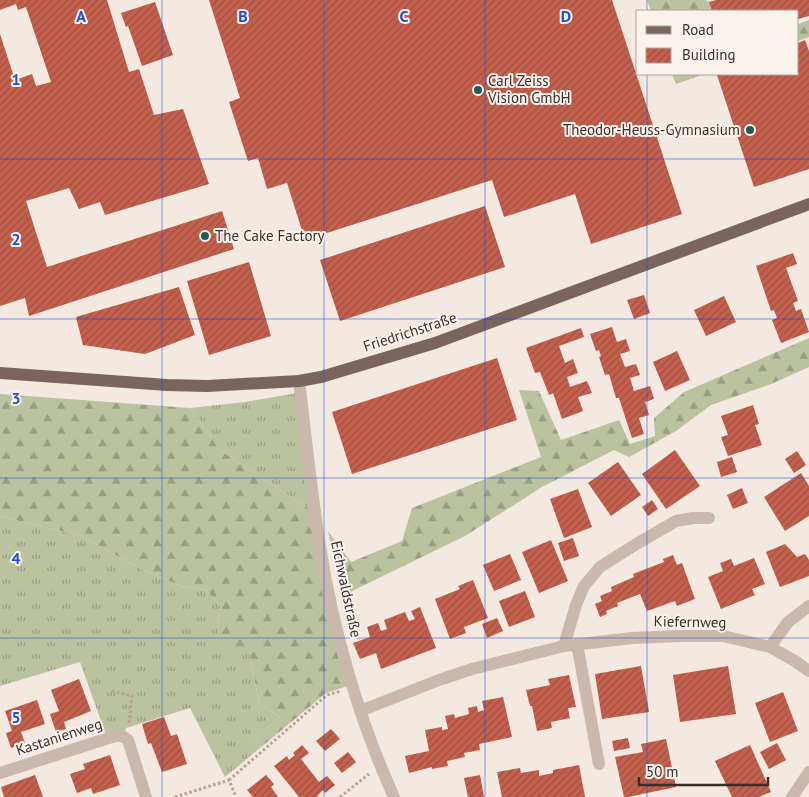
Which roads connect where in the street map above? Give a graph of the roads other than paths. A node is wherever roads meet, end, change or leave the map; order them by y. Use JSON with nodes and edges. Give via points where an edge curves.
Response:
{"nodes":[{"id":1,"x":809,"y":204,"type":"edge"},
{"id":2,"x":0,"y":373,"type":"edge"},
{"id":3,"x":299,"y":381,"type":"junction"},
{"id":4,"x":710,"y":518,"type":"dead end"},
{"id":5,"x":809,"y":606,"type":"edge"},
{"id":6,"x":570,"y":645,"type":"junction"},
{"id":7,"x":770,"y":647,"type":"junction"},
{"id":8,"x":809,"y":671,"type":"edge"},
{"id":9,"x":360,"y":711,"type":"junction"},
{"id":10,"x":599,"y":764,"type":"dead end"},
{"id":11,"x":0,"y":772,"type":"edge"},
{"id":12,"x":809,"y":772,"type":"edge"},
{"id":13,"x":146,"y":797,"type":"edge"},
{"id":14,"x":394,"y":797,"type":"edge"},
{"id":15,"x":792,"y":797,"type":"edge"}],
"edges":[{"from":1,"to":3,"type":"main road","name":"Friedrichstraße","via":[[435,343]]},
{"from":2,"to":3,"type":"main road","name":"Friedrichstraße","via":[[167,385]]},
{"from":3,"to":9,"type":"street","name":"Eichwaldstraße","via":[[320,547],[337,630]]},
{"from":4,"to":6,"type":"street","via":[[676,521],[600,567],[584,586],[576,605]]},
{"from":5,"to":7,"type":"street","via":[[788,622]]},
{"from":6,"to":7,"type":"street","name":"Kiefernweg","via":[[632,638],[723,636]]},
{"from":6,"to":9,"type":"street","name":"Kiefernweg","via":[[472,669]]},
{"from":6,"to":10,"type":"street"},
{"from":7,"to":8,"type":"street","name":"Kiefernweg"},
{"from":9,"to":14,"type":"street","name":"Eichwaldstraße"},
{"from":11,"to":13,"type":"street","name":"Kastanienweg","via":[[122,736],[128,740]]},
{"from":12,"to":15,"type":"street"}]}
